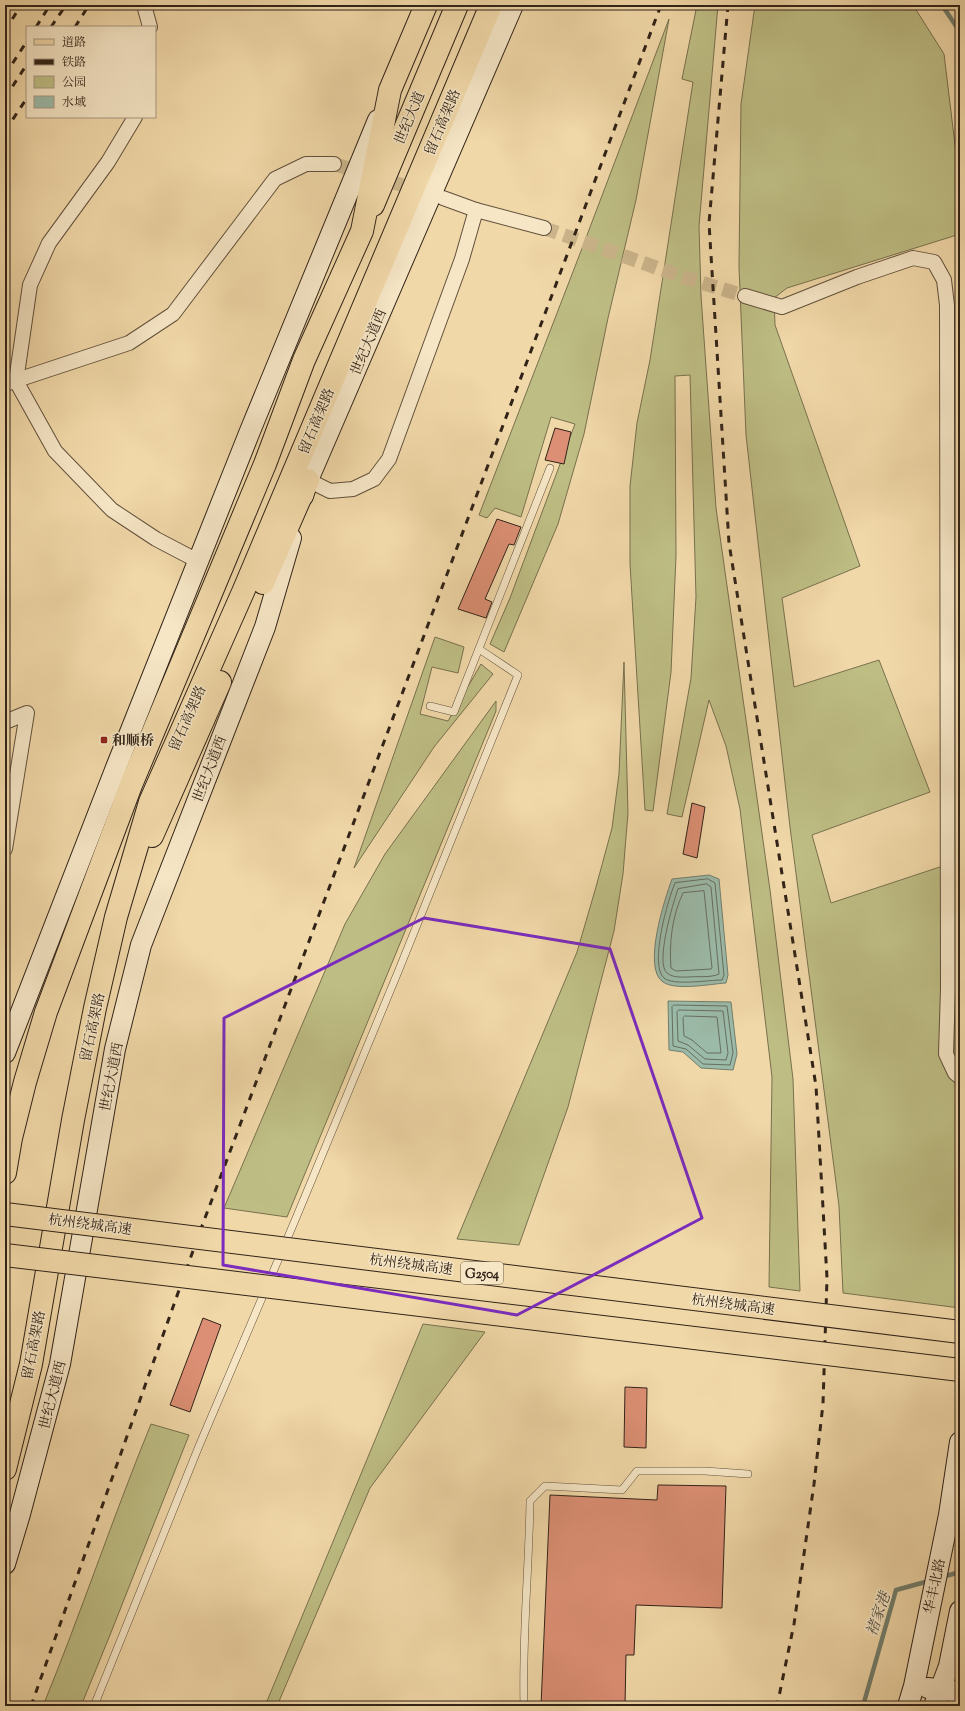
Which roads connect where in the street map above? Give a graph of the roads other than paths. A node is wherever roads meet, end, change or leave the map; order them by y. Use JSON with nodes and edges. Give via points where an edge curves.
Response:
{"nodes":[{"id":1,"x":144,"y":5,"type":"edge"},
{"id":2,"x":457,"y":5,"type":"edge"},
{"id":3,"x":491,"y":5,"type":"edge"},
{"id":4,"x":513,"y":5,"type":"edge"},
{"id":5,"x":426,"y":9,"type":"edge"},
{"id":6,"x":150,"y":26,"type":"edge"},
{"id":7,"x":390,"y":90,"type":"junction"},
{"id":8,"x":135,"y":118,"type":"edge"},
{"id":9,"x":334,"y":164,"type":"tunnel mouth"},
{"id":10,"x":443,"y":198,"type":"dead end"},
{"id":11,"x":476,"y":210,"type":"junction"},
{"id":12,"x":544,"y":228,"type":"tunnel mouth"},
{"id":13,"x":362,"y":231,"type":"junction"},
{"id":14,"x":745,"y":296,"type":"tunnel mouth"},
{"id":15,"x":10,"y":382,"type":"edge"},
{"id":16,"x":550,"y":468,"type":"dead end"},
{"id":17,"x":308,"y":480,"type":"junction"},
{"id":18,"x":198,"y":560,"type":"junction"},
{"id":19,"x":479,"y":649,"type":"junction"},
{"id":20,"x":430,"y":706,"type":"dead end"},
{"id":21,"x":5,"y":722,"type":"edge"},
{"id":22,"x":5,"y":849,"type":"edge"},
{"id":23,"x":116,"y":917,"type":"junction"},
{"id":24,"x":5,"y":1053,"type":"edge"},
{"id":25,"x":960,"y":1077,"type":"edge"},
{"id":26,"x":5,"y":1173,"type":"edge"},
{"id":27,"x":5,"y":1214,"type":"edge"},
{"id":28,"x":5,"y":1255,"type":"edge"},
{"id":29,"x":960,"y":1332,"type":"edge"},
{"id":30,"x":960,"y":1370,"type":"edge"},
{"id":31,"x":960,"y":1442,"type":"edge"},
{"id":32,"x":5,"y":1469,"type":"edge"},
{"id":33,"x":748,"y":1474,"type":"dead end"},
{"id":34,"x":5,"y":1564,"type":"edge"},
{"id":35,"x":960,"y":1611,"type":"edge"},
{"id":36,"x":919,"y":1661,"type":"junction"},
{"id":37,"x":954,"y":1667,"type":"edge"},
{"id":38,"x":914,"y":1686,"type":"junction"},
{"id":39,"x":945,"y":1696,"type":"edge"},
{"id":40,"x":94,"y":1706,"type":"edge"},
{"id":41,"x":524,"y":1706,"type":"edge"},
{"id":42,"x":908,"y":1706,"type":"edge"}],
"edges":[{"from":1,"to":6,"type":"street"},
{"from":2,"to":13,"type":"main road","name":"世纪大道"},
{"from":3,"to":23,"type":"main road","name":"留石高架路","via":[[243,592],[150,802]]},
{"from":4,"to":17,"type":"main road","name":"世纪大道西"},
{"from":5,"to":7,"type":"main road"},
{"from":7,"to":13,"type":"main road"},
{"from":7,"to":18,"type":"main road"},
{"from":8,"to":15,"type":"street","via":[[108,162],[49,243],[30,285]]},
{"from":9,"to":15,"type":"street","via":[[306,164],[275,179],[172,314],[129,342]]},
{"from":10,"to":11,"type":"street"},
{"from":11,"to":12,"type":"street"},
{"from":11,"to":17,"type":"street","via":[[462,259],[389,459],[374,479],[353,489],[330,491]]},
{"from":13,"to":26,"type":"main road","name":"留石高架路","via":[[304,360],[265,464],[131,785],[46,1012],[24,1089]]},
{"from":14,"to":25,"type":"street","via":[[782,307],[913,258],[934,262],[944,280],[947,305],[946,1054],[955,1073]]},
{"from":15,"to":18,"type":"street","via":[[55,451],[112,510],[156,539]]},
{"from":16,"to":19,"type":"lane"},
{"from":17,"to":23,"type":"main road"},
{"from":17,"to":34,"type":"main road","name":"世纪大道西","via":[[265,627],[141,945],[115,1049],[60,1364]]},
{"from":18,"to":24,"type":"main road"},
{"from":19,"to":20,"type":"lane","via":[[454,712]]},
{"from":19,"to":40,"type":"lane","via":[[518,675],[392,987],[196,1453]]},
{"from":21,"to":22,"type":"street","via":[[27,713]]},
{"from":23,"to":32,"type":"main road","name":"留石高架路","via":[[73,1120],[31,1364]]},
{"from":27,"to":29,"type":"main road","name":"杭州绕城高速","number":"G2504","bridge":true},
{"from":28,"to":30,"type":"main road","bridge":true},
{"from":31,"to":36,"type":"main road","name":"华丰北路","via":[[949,1515]]},
{"from":33,"to":41,"type":"lane","via":[[637,1471],[622,1490],[545,1486],[530,1501],[523,1643]]},
{"from":35,"to":37,"type":"main road"},
{"from":36,"to":37,"type":"main road"},
{"from":36,"to":38,"type":"main road","name":"华丰北路"},
{"from":37,"to":39,"type":"main road"},
{"from":38,"to":39,"type":"main road"},
{"from":38,"to":42,"type":"main road","name":"华丰北路"}]}
